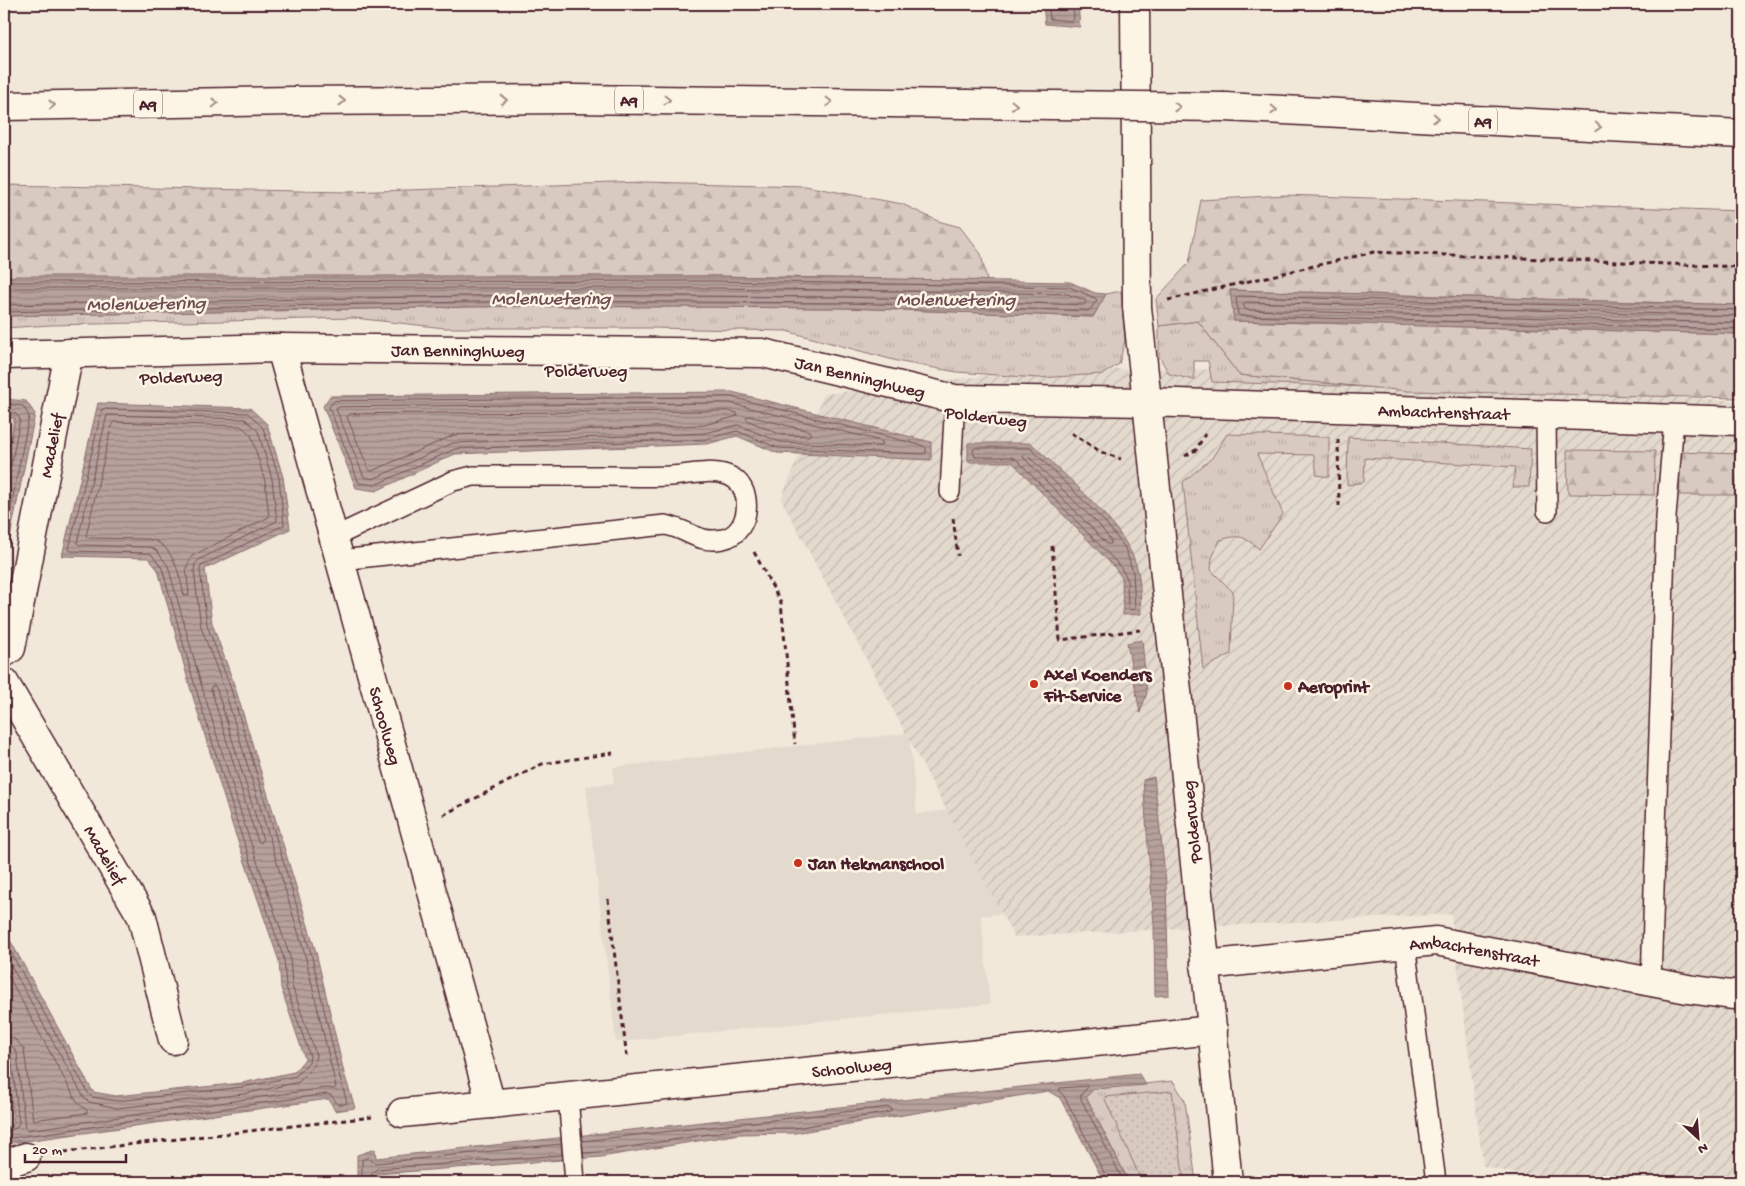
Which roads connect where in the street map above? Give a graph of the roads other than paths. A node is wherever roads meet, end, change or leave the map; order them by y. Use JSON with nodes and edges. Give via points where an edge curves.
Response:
{"nodes":[{"id":1,"x":1134,"y":4,"type":"edge"},
{"id":2,"x":4,"y":106,"type":"edge"},
{"id":3,"x":1741,"y":134,"type":"edge"},
{"id":4,"x":281,"y":348,"type":"junction"},
{"id":5,"x":69,"y":353,"type":"junction"},
{"id":6,"x":4,"y":355,"type":"edge"},
{"id":7,"x":955,"y":399,"type":"junction"},
{"id":8,"x":1147,"y":402,"type":"junction"},
{"id":9,"x":1546,"y":414,"type":"junction"},
{"id":10,"x":1674,"y":419,"type":"junction"},
{"id":11,"x":1741,"y":421,"type":"edge"},
{"id":12,"x":950,"y":492,"type":"road end"},
{"id":13,"x":1546,"y":511,"type":"dead end"},
{"id":14,"x":337,"y":549,"type":"junction"},
{"id":15,"x":4,"y":653,"type":"edge"},
{"id":16,"x":4,"y":682,"type":"edge"},
{"id":17,"x":1405,"y":944,"type":"junction"},
{"id":18,"x":1205,"y":965,"type":"junction"},
{"id":19,"x":1651,"y":982,"type":"junction"},
{"id":20,"x":1741,"y":992,"type":"edge"},
{"id":21,"x":1213,"y":1030,"type":"junction"},
{"id":22,"x":174,"y":1040,"type":"dead end"},
{"id":23,"x":568,"y":1096,"type":"junction"},
{"id":24,"x":492,"y":1104,"type":"junction"},
{"id":25,"x":402,"y":1114,"type":"road end"},
{"id":26,"x":574,"y":1174,"type":"edge"},
{"id":27,"x":1228,"y":1182,"type":"edge"},
{"id":28,"x":1436,"y":1182,"type":"edge"}],
"edges":[{"from":1,"to":8,"type":"main road","name":"Polderweg","via":[[1137,307]]},
{"from":2,"to":3,"type":"main road","number":"A9","one_way":true,"bridge":true,"via":[[573,99],[1225,107]]},
{"from":4,"to":5,"type":"main road","name":"Jan Benninghweg"},
{"from":4,"to":7,"type":"main road","name":"Jan Benninghweg","via":[[763,353]]},
{"from":4,"to":14,"type":"main road","name":"Schoolweg"},
{"from":5,"to":6,"type":"main road","name":"Jan Benninghweg"},
{"from":5,"to":15,"type":"main road","name":"Madelief","via":[[11,648]]},
{"from":7,"to":8,"type":"main road","name":"Jan Benninghweg"},
{"from":7,"to":12,"type":"lane"},
{"from":8,"to":9,"type":"main road","name":"Ambachtenstraat"},
{"from":8,"to":18,"type":"main road","name":"Polderweg"},
{"from":9,"to":10,"type":"main road","name":"Ambachtenstraat"},
{"from":9,"to":13,"type":"lane"},
{"from":10,"to":11,"type":"main road","name":"Ambachtenstraat"},
{"from":10,"to":19,"type":"lane","via":[[1666,518]]},
{"from":14,"to":14,"type":"lane","via":[[453,481],[473,476],[670,476],[711,471],[729,476],[740,484],[746,495],[747,508],[741,528],[725,538],[707,540],[693,537],[677,527],[665,525]]},
{"from":14,"to":24,"type":"main road","name":"Schoolweg"},
{"from":16,"to":22,"type":"main road","name":"Madelief","via":[[142,917]]},
{"from":17,"to":18,"type":"main road","name":"Ambachtenstraat"},
{"from":17,"to":19,"type":"main road","name":"Ambachtenstraat","via":[[1436,941]]},
{"from":17,"to":28,"type":"lane"},
{"from":18,"to":21,"type":"main road","name":"Polderweg"},
{"from":19,"to":20,"type":"main road","name":"Ambachtenstraat","via":[[1732,994]]},
{"from":21,"to":23,"type":"main road","name":"Schoolweg"},
{"from":21,"to":27,"type":"main road","name":"Polderweg"},
{"from":23,"to":24,"type":"main road","name":"Schoolweg"},
{"from":23,"to":26,"type":"lane"},
{"from":24,"to":25,"type":"main road","name":"Schoolweg"}]}
